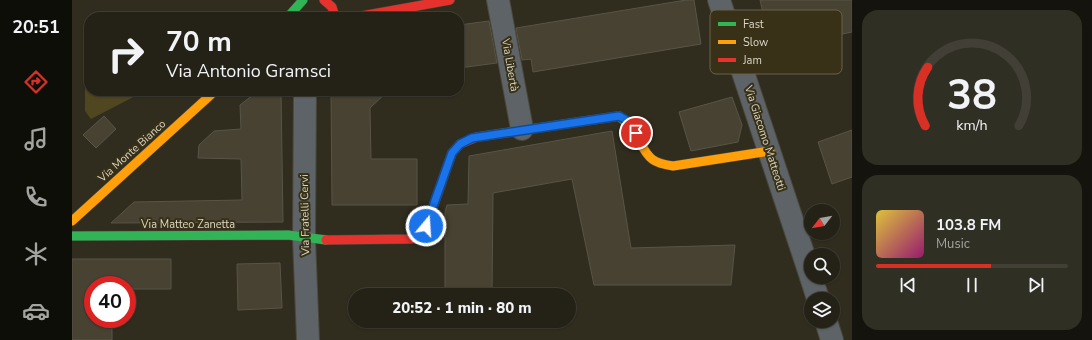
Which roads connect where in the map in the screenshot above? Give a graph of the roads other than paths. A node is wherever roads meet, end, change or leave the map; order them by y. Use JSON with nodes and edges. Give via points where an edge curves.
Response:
{"nodes":[{"id":1,"x":303,"y":0,"type":"edge"},
{"id":2,"x":324,"y":0,"type":"edge"},
{"id":3,"x":332,"y":0,"type":"edge"},
{"id":4,"x":450,"y":0,"type":"edge"},
{"id":5,"x":498,"y":0,"type":"edge"},
{"id":6,"x":719,"y":0,"type":"edge"},
{"id":7,"x":295,"y":8,"type":"edge"},
{"id":8,"x":722,"y":10,"type":"edge"},
{"id":9,"x":333,"y":12,"type":"edge"},
{"id":10,"x":334,"y":12,"type":"edge"},
{"id":11,"x":384,"y":12,"type":"edge"},
{"id":12,"x":744,"y":74,"type":"edge"},
{"id":13,"x":211,"y":96,"type":"edge"},
{"id":14,"x":212,"y":96,"type":"edge"},
{"id":15,"x":305,"y":96,"type":"edge"},
{"id":16,"x":208,"y":99,"type":"junction"},
{"id":17,"x":522,"y":129,"type":"junction"},
{"id":18,"x":770,"y":151,"type":"junction"},
{"id":19,"x":72,"y":221,"type":"edge"},
{"id":20,"x":72,"y":236,"type":"edge"},
{"id":21,"x":304,"y":238,"type":"junction"},
{"id":22,"x":804,"y":255,"type":"edge"},
{"id":23,"x":828,"y":328,"type":"edge"},
{"id":24,"x":308,"y":340,"type":"edge"},
{"id":25,"x":832,"y":340,"type":"edge"}],
"edges":[{"from":1,"to":7,"type":"street"},
{"from":2,"to":9,"type":"street"},
{"from":3,"to":10,"type":"street"},
{"from":4,"to":11,"type":"street"},
{"from":5,"to":17,"type":"street","name":"Via Libertà"},
{"from":6,"to":8,"type":"street","name":"Via Giacomo Matteotti"},
{"from":12,"to":18,"type":"street","name":"Via Giacomo Matteotti"},
{"from":13,"to":16,"type":"street"},
{"from":14,"to":16,"type":"street"},
{"from":15,"to":21,"type":"street","name":"Via Fratelli Cervi"},
{"from":16,"to":19,"type":"street","name":"Via Monte Bianco"},
{"from":17,"to":18,"type":"street","name":"Via Matteo Zanetta","via":[[619,116],[628,121],[645,153],[658,165],[673,166]]},
{"from":17,"to":21,"type":"street","name":"Via Matteo Zanetta","via":[[472,138],[460,144],[452,153],[421,235],[411,239]]},
{"from":18,"to":22,"type":"street","name":"Via Giacomo Matteotti"},
{"from":20,"to":21,"type":"street","name":"Via Matteo Zanetta","via":[[288,235]]},
{"from":21,"to":24,"type":"street","name":"Via Fratelli Cervi"},
{"from":23,"to":25,"type":"street"}]}
